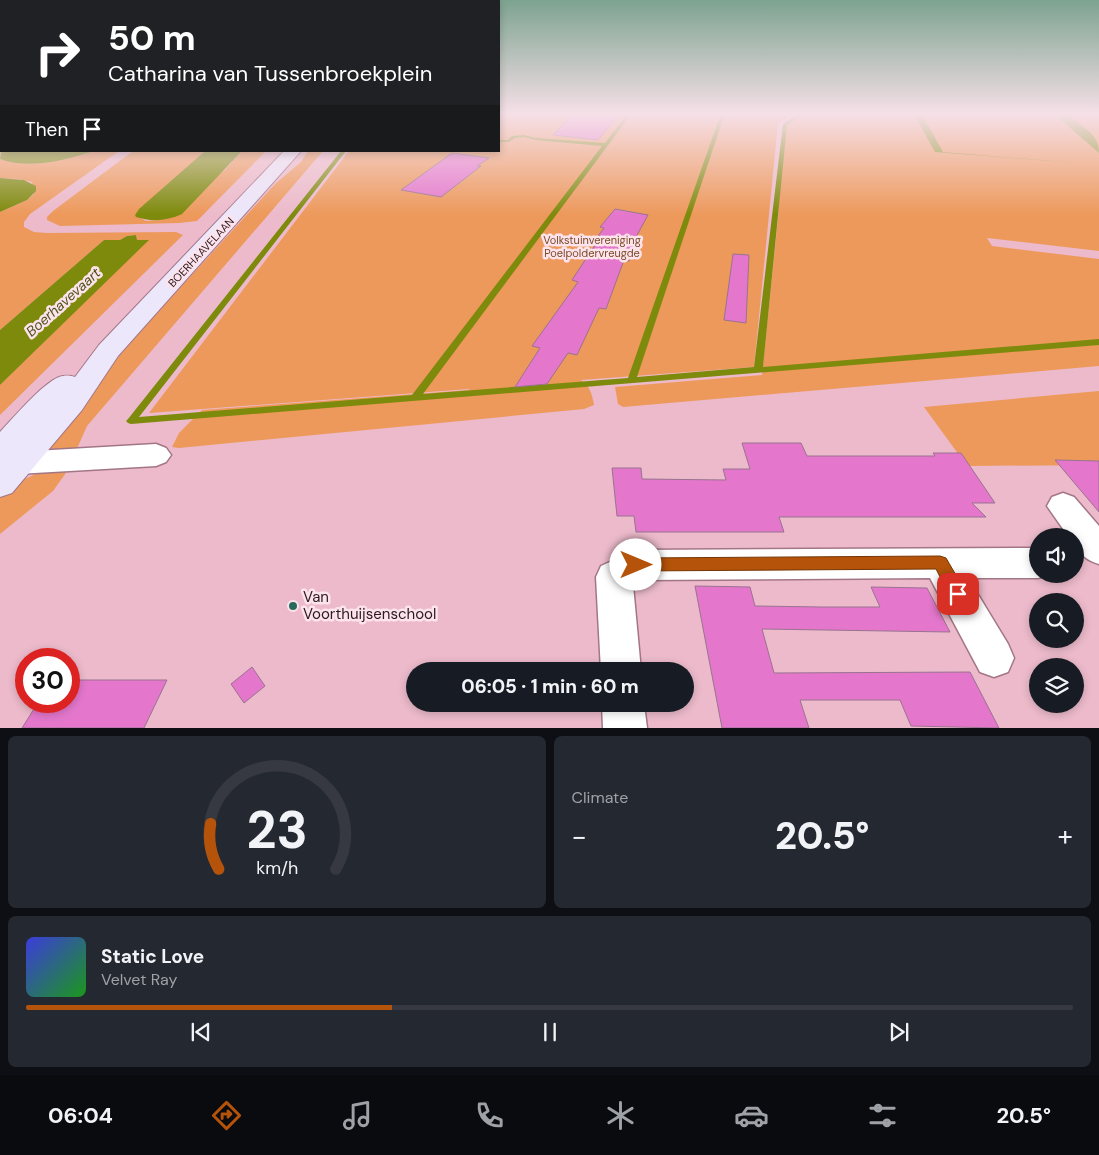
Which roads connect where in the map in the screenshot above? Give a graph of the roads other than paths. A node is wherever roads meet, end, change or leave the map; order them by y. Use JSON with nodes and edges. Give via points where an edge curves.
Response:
{"nodes":[{"id":1,"x":292,"y":152,"type":"edge"},
{"id":2,"x":156,"y":455,"type":"dead end"},
{"id":3,"x":5,"y":466,"type":"edge"},
{"id":4,"x":1063,"y":506,"type":"dead end"},
{"id":5,"x":1099,"y":550,"type":"edge"},
{"id":6,"x":940,"y":563,"type":"junction"},
{"id":7,"x":1029,"y":564,"type":"edge"},
{"id":8,"x":994,"y":658,"type":"dead end"},
{"id":9,"x":620,"y":662,"type":"edge"},
{"id":10,"x":624,"y":712,"type":"edge"},
{"id":11,"x":625,"y":728,"type":"edge"}],
"edges":[{"from":1,"to":3,"type":"main road","name":"BOERHAAVELAAN","via":[[108,351],[71,403]]},
{"from":2,"to":3,"type":"street"},
{"from":4,"to":5,"type":"street"},
{"from":6,"to":7,"type":"street"},
{"from":6,"to":8,"type":"street"},
{"from":6,"to":9,"type":"street","via":[[636,565],[614,578]]},
{"from":10,"to":11,"type":"street"}]}
